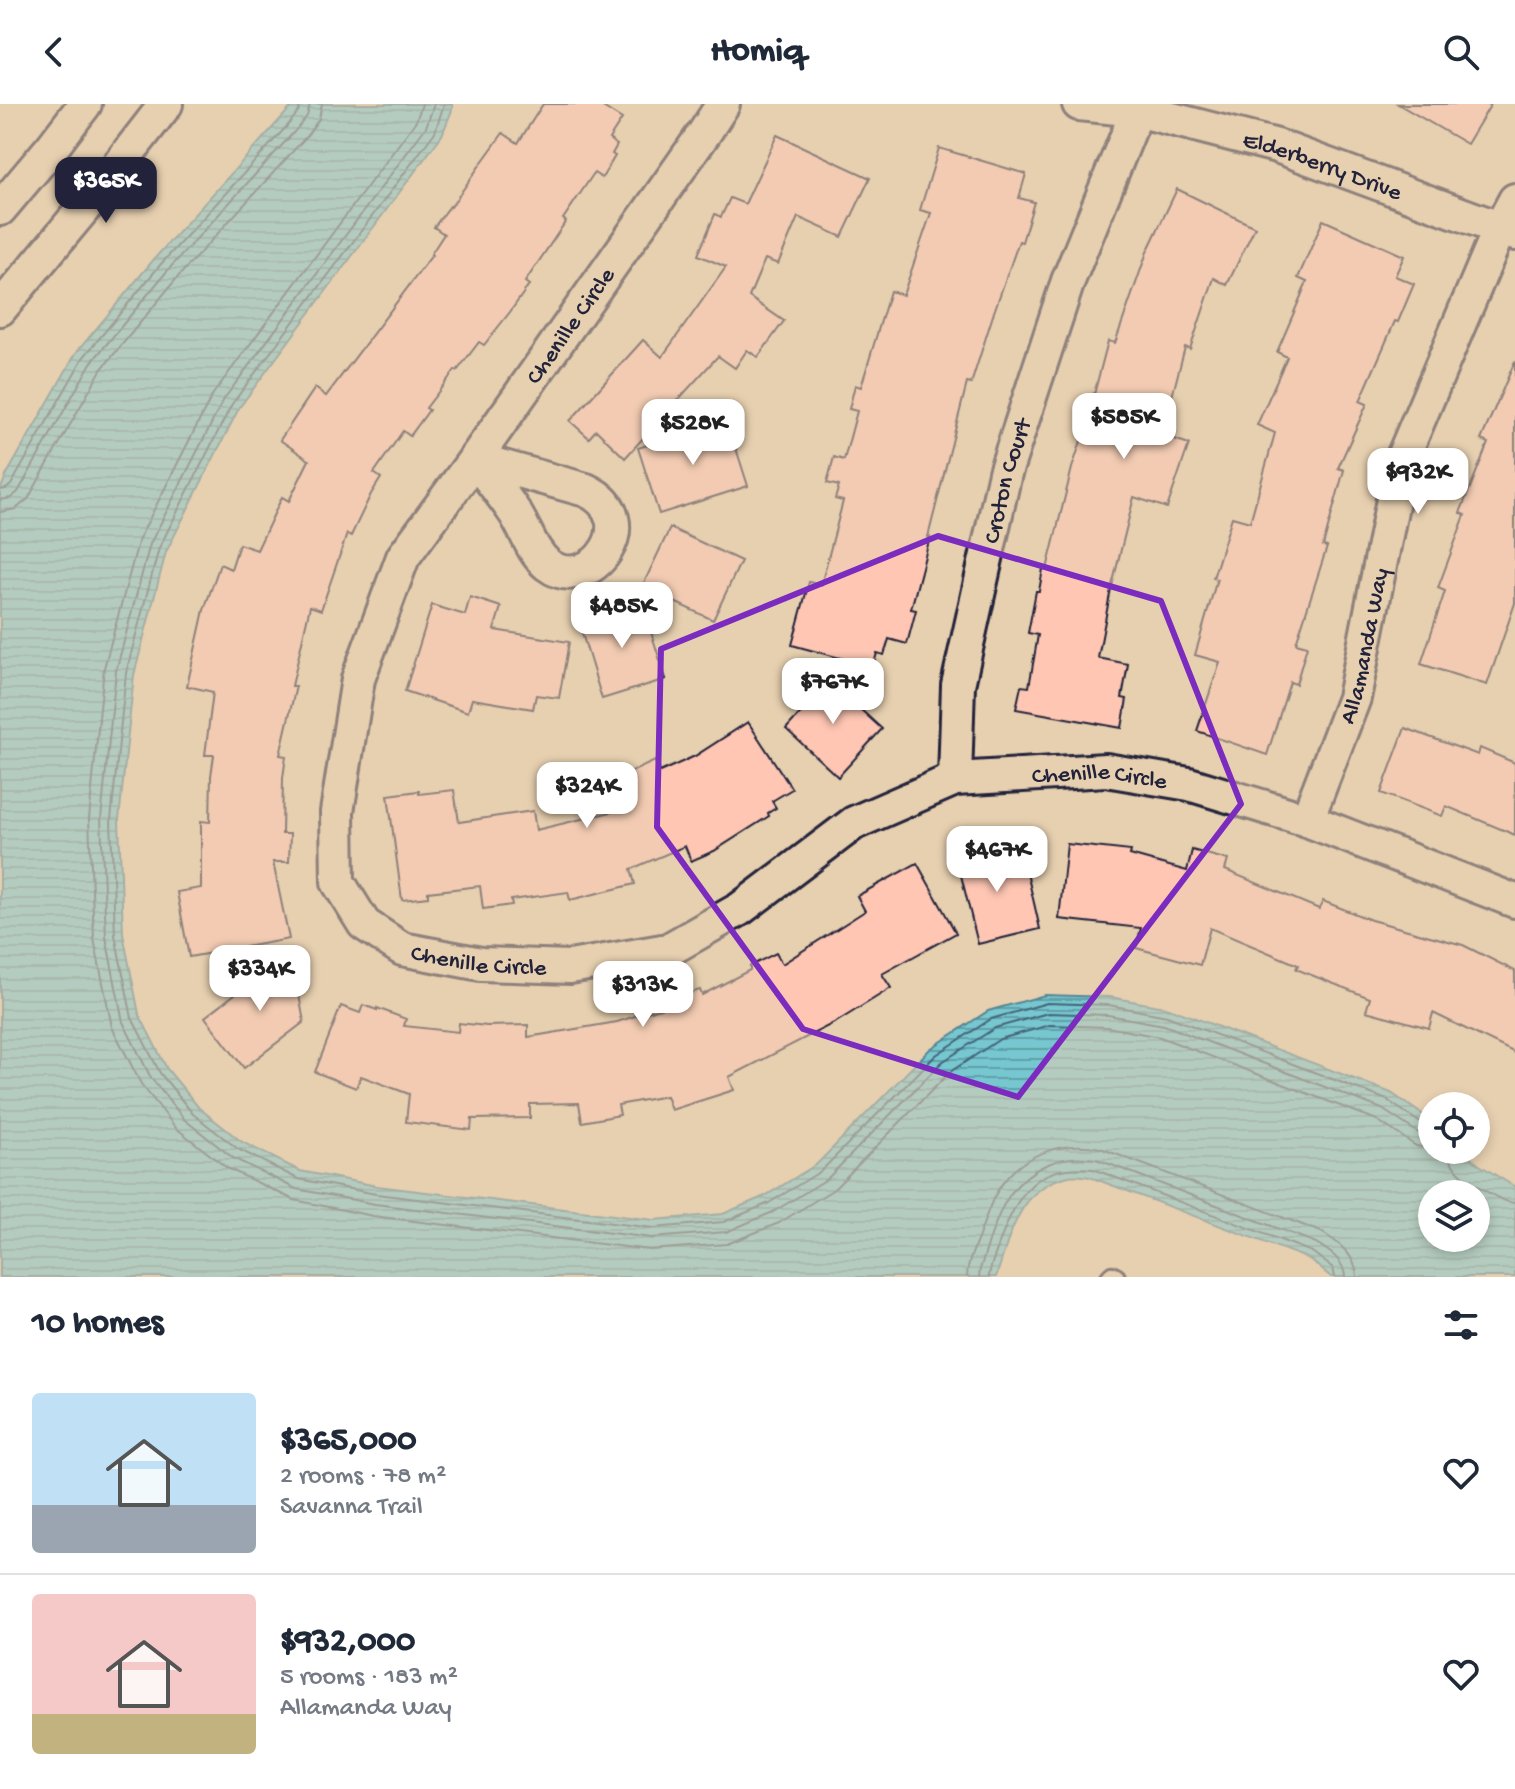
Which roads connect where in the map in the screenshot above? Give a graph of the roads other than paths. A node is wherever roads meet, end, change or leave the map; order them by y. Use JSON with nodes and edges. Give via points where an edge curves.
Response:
{"nodes":[{"id":1,"x":85,"y":104,"type":"edge"},
{"id":2,"x":166,"y":104,"type":"edge"},
{"id":3,"x":723,"y":104,"type":"edge"},
{"id":4,"x":1079,"y":104,"type":"edge"},
{"id":5,"x":1139,"y":107,"type":"edge"},
{"id":6,"x":0,"y":209,"type":"edge"},
{"id":7,"x":1510,"y":221,"type":"edge"},
{"id":8,"x":0,"y":309,"type":"edge"},
{"id":9,"x":955,"y":779,"type":"junction"},
{"id":10,"x":1307,"y":820,"type":"junction"},
{"id":11,"x":1515,"y":901,"type":"edge"}],
"edges":[{"from":1,"to":6,"type":"street"},
{"from":2,"to":8,"type":"street"},
{"from":3,"to":9,"type":"street","name":"Chenille Circle","via":[[403,557],[358,679],[337,812],[338,882],[364,924],[402,949],[481,964],[570,967],[668,950],[740,909],[854,823]]},
{"from":4,"to":5,"type":"street","name":"Elderberry Drive"},
{"from":5,"to":7,"type":"street","name":"Elderberry Drive"},
{"from":5,"to":9,"type":"street","name":"Croton Court","via":[[1068,281],[1005,473],[958,685]]},
{"from":7,"to":10,"type":"street","name":"Allamanda Way","via":[[1400,464],[1354,698]]},
{"from":9,"to":10,"type":"street","name":"Chenille Circle","via":[[1106,770],[1189,784]]},
{"from":10,"to":11,"type":"street","name":"Chenille Circle"}]}
